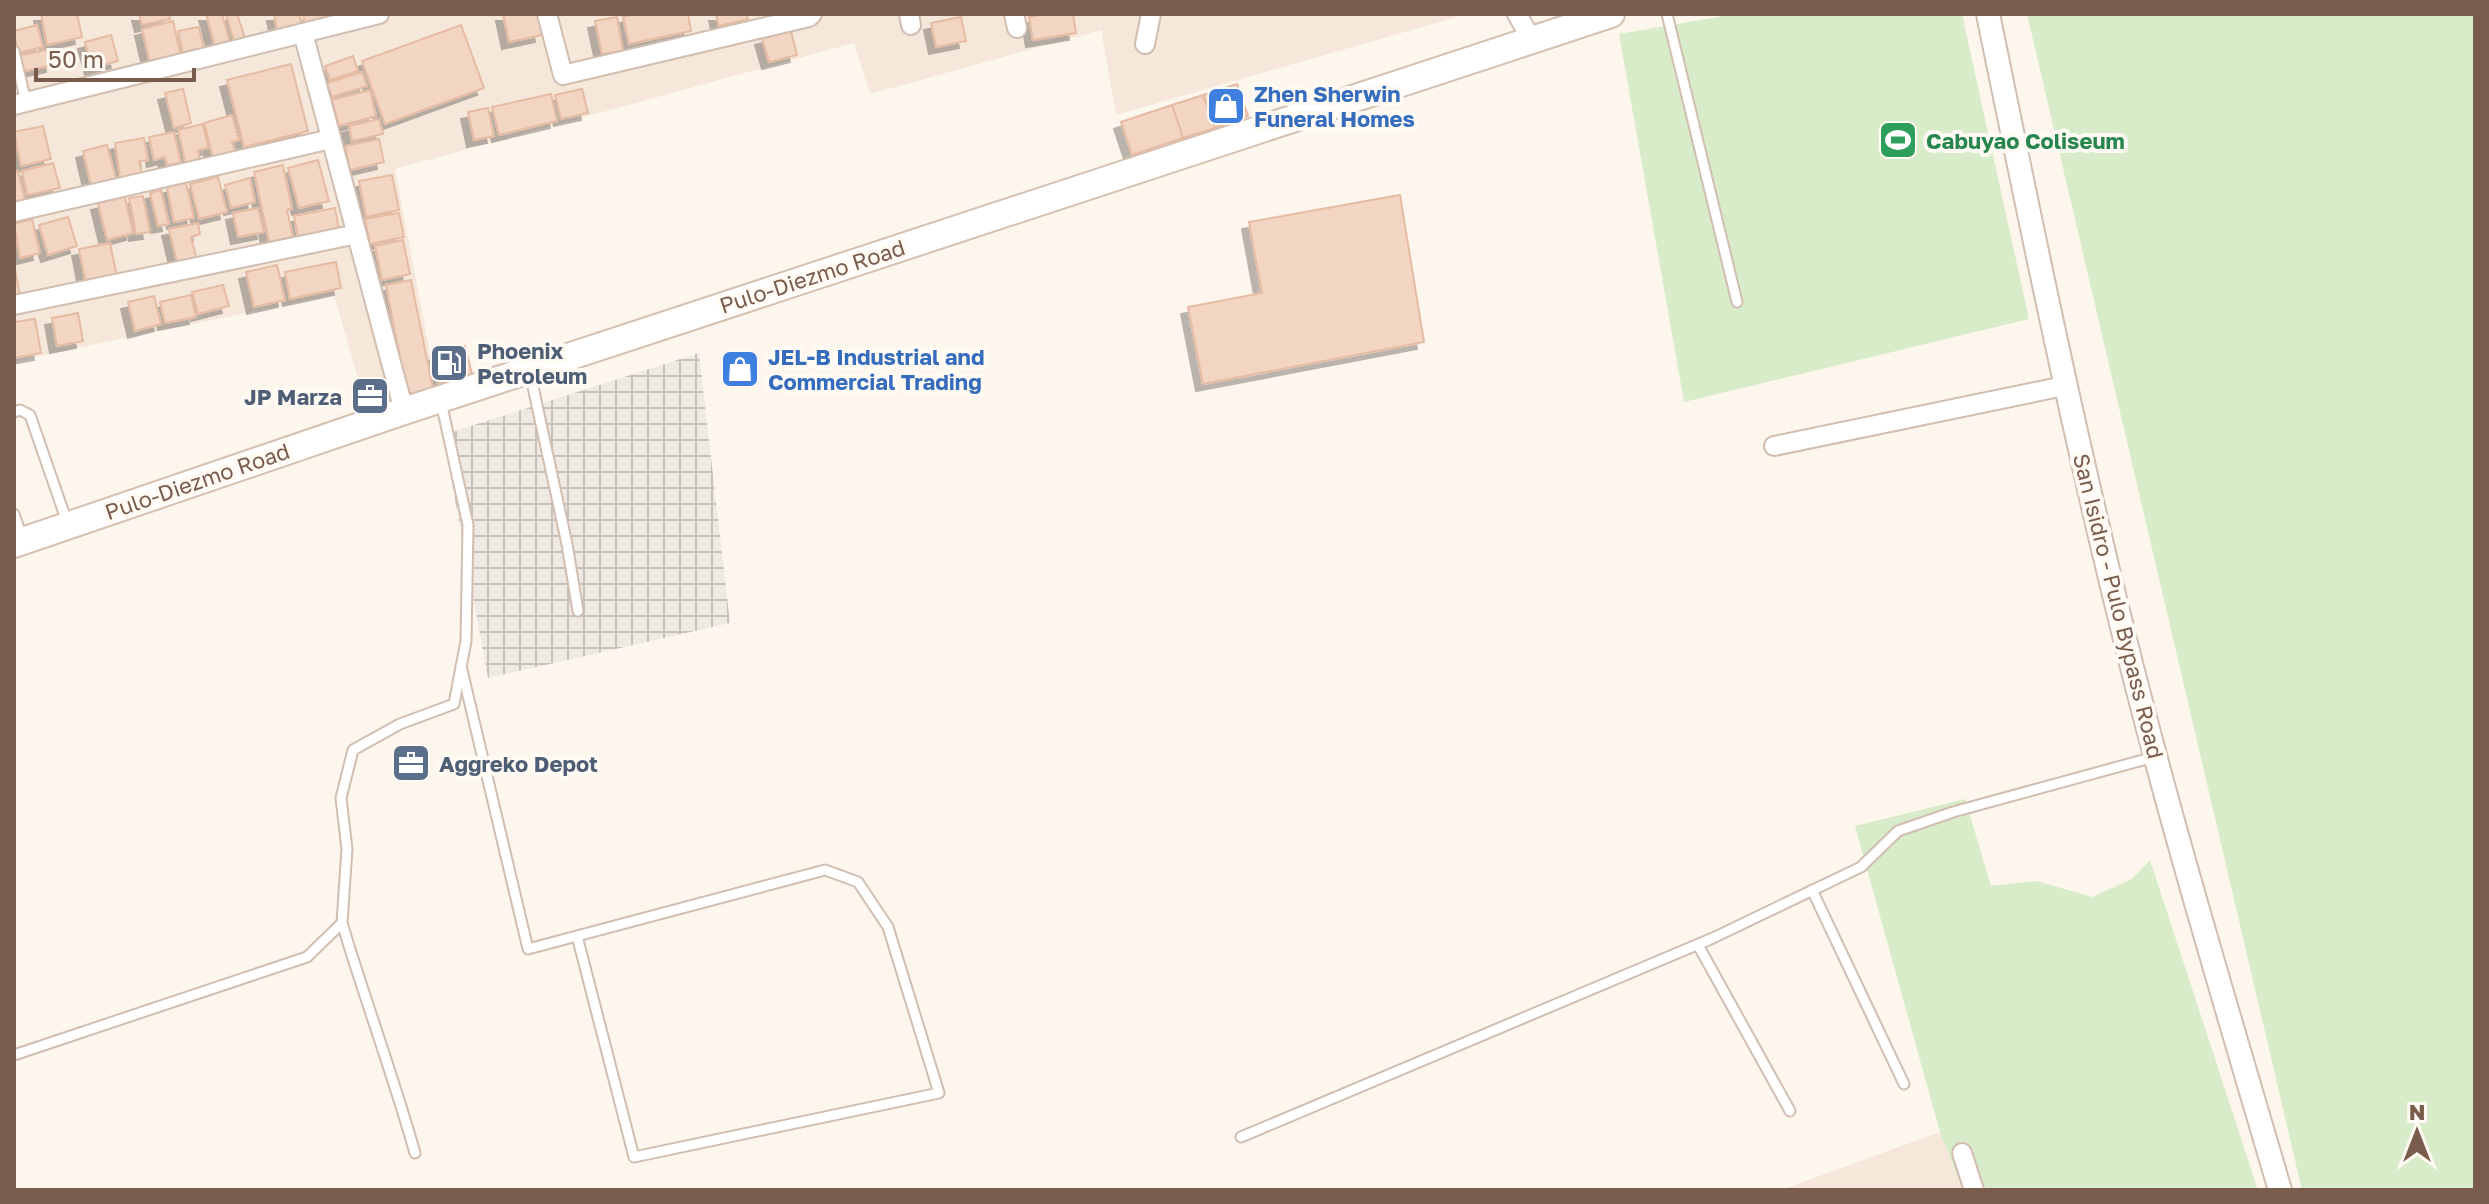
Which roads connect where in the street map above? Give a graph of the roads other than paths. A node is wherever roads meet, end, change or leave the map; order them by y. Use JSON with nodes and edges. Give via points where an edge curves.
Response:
{"nodes":[{"id":1,"x":379,"y":14,"type":"edge"},
{"id":2,"x":547,"y":14,"type":"edge"},
{"id":3,"x":812,"y":14,"type":"edge"},
{"id":4,"x":1151,"y":14,"type":"edge"},
{"id":5,"x":1517,"y":14,"type":"edge"},
{"id":6,"x":1611,"y":14,"type":"edge"},
{"id":7,"x":1667,"y":14,"type":"edge"},
{"id":8,"x":1988,"y":14,"type":"edge"},
{"id":9,"x":303,"y":33,"type":"junction"},
{"id":10,"x":1531,"y":39,"type":"junction"},
{"id":11,"x":1145,"y":44,"type":"dead end"},
{"id":12,"x":14,"y":51,"type":"edge"},
{"id":13,"x":20,"y":104,"type":"edge"},
{"id":14,"x":331,"y":139,"type":"junction"},
{"id":15,"x":14,"y":212,"type":"edge"},
{"id":16,"x":357,"y":234,"type":"junction"},
{"id":17,"x":1737,"y":302,"type":"dead end"},
{"id":18,"x":14,"y":305,"type":"edge"},
{"id":19,"x":529,"y":369,"type":"junction"},
{"id":20,"x":2064,"y":386,"type":"junction"},
{"id":21,"x":440,"y":399,"type":"junction"},
{"id":22,"x":404,"y":411,"type":"junction"},
{"id":23,"x":14,"y":412,"type":"edge"},
{"id":24,"x":1774,"y":446,"type":"dead end"},
{"id":25,"x":14,"y":514,"type":"edge"},
{"id":26,"x":68,"y":525,"type":"junction"},
{"id":27,"x":19,"y":543,"type":"edge"},
{"id":28,"x":578,"y":611,"type":"dead end"},
{"id":29,"x":461,"y":666,"type":"junction"},
{"id":30,"x":2157,"y":756,"type":"junction"},
{"id":31,"x":1812,"y":890,"type":"junction"},
{"id":32,"x":342,"y":923,"type":"junction"},
{"id":33,"x":577,"y":936,"type":"junction"},
{"id":34,"x":1698,"y":945,"type":"junction"},
{"id":35,"x":14,"y":1055,"type":"edge"},
{"id":36,"x":1904,"y":1084,"type":"dead end"},
{"id":37,"x":1790,"y":1111,"type":"dead end"},
{"id":38,"x":1241,"y":1137,"type":"dead end"},
{"id":39,"x":415,"y":1153,"type":"dead end"},
{"id":40,"x":1962,"y":1153,"type":"dead end"},
{"id":41,"x":1974,"y":1190,"type":"edge"},
{"id":42,"x":2280,"y":1190,"type":"edge"}],
"edges":[{"from":1,"to":9,"type":"street"},
{"from":2,"to":3,"type":"street","via":[[563,75]]},
{"from":4,"to":11,"type":"street"},
{"from":5,"to":10,"type":"street"},
{"from":6,"to":10,"type":"main road","name":"Pulo-Diezmo Road"},
{"from":7,"to":17,"type":"lane"},
{"from":8,"to":20,"type":"street","name":"San Isidro - Pulo Bypass Road"},
{"from":9,"to":13,"type":"street"},
{"from":9,"to":14,"type":"street"},
{"from":10,"to":19,"type":"main road","name":"Pulo-Diezmo Road"},
{"from":12,"to":13,"type":"lane"},
{"from":14,"to":15,"type":"street"},
{"from":14,"to":16,"type":"street"},
{"from":16,"to":18,"type":"street"},
{"from":16,"to":22,"type":"street"},
{"from":19,"to":21,"type":"main road","name":"Pulo-Diezmo Road"},
{"from":19,"to":28,"type":"lane"},
{"from":20,"to":24,"type":"street"},
{"from":20,"to":30,"type":"street","name":"San Isidro - Pulo Bypass Road"},
{"from":21,"to":22,"type":"main road","name":"Pulo-Diezmo Road"},
{"from":21,"to":29,"type":"lane","via":[[468,525]]},
{"from":22,"to":26,"type":"main road","name":"Pulo-Diezmo Road"},
{"from":23,"to":26,"type":"lane","via":[[30,415]]},
{"from":25,"to":27,"type":"lane"},
{"from":26,"to":27,"type":"main road","name":"Pulo-Diezmo Road"},
{"from":29,"to":32,"type":"lane","via":[[454,704],[400,724],[353,750],[341,798],[347,849]]},
{"from":29,"to":33,"type":"lane","via":[[528,949]]},
{"from":30,"to":31,"type":"lane","via":[[1898,831],[1861,867]]},
{"from":30,"to":42,"type":"street","name":"San Isidro - Pulo Bypass Road"},
{"from":31,"to":34,"type":"lane"},
{"from":31,"to":36,"type":"lane"},
{"from":32,"to":35,"type":"lane","via":[[307,957]]},
{"from":32,"to":39,"type":"lane"},
{"from":33,"to":33,"type":"lane","via":[[634,1157],[939,1093],[888,927],[858,882],[825,870]]},
{"from":34,"to":37,"type":"lane"},
{"from":34,"to":38,"type":"lane"},
{"from":40,"to":41,"type":"street"}]}
